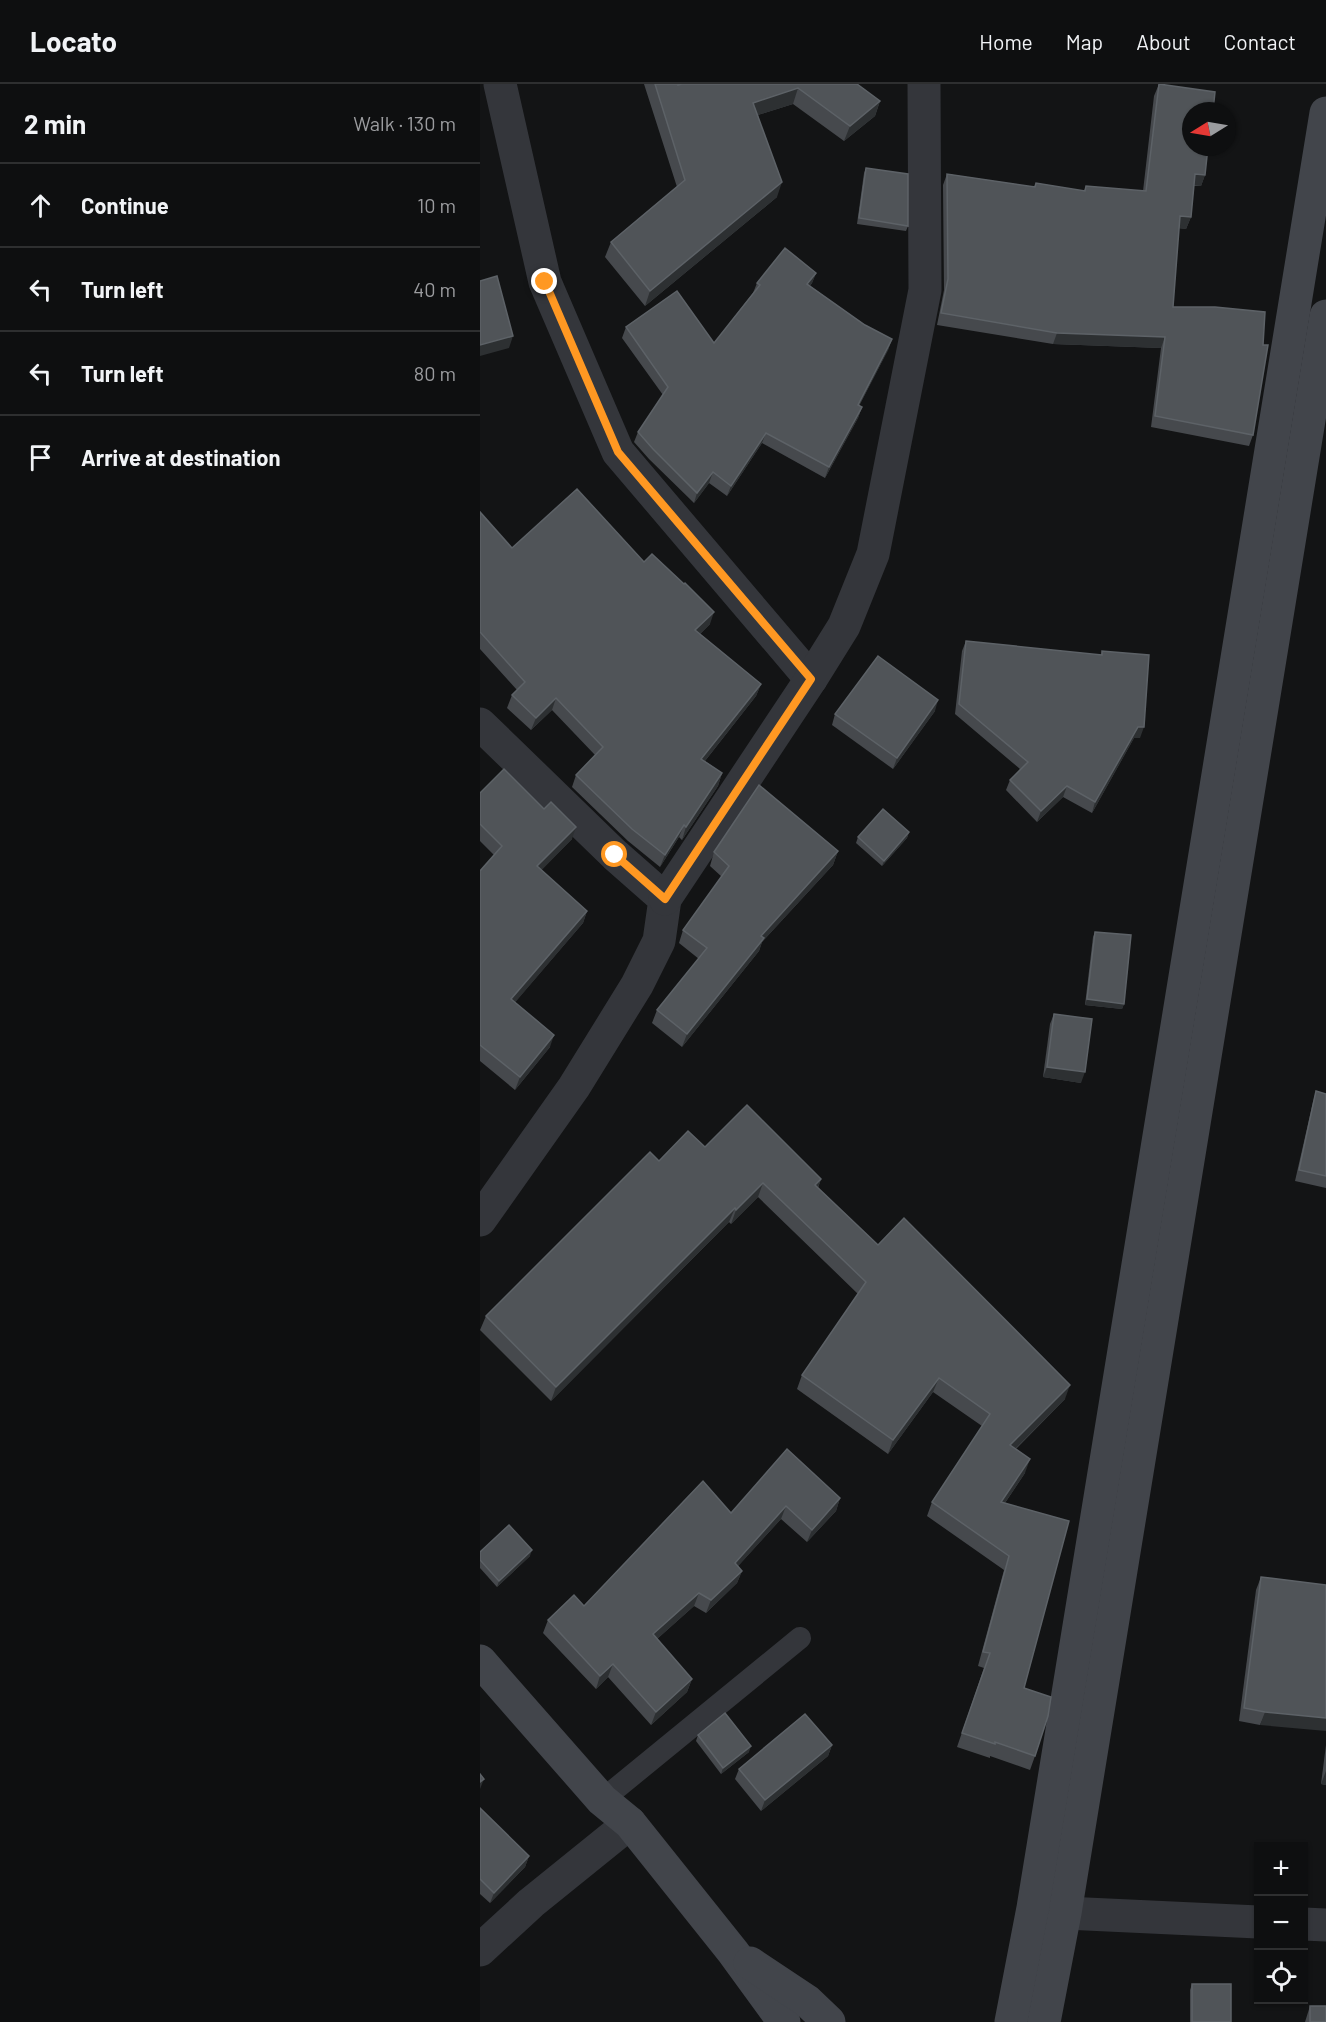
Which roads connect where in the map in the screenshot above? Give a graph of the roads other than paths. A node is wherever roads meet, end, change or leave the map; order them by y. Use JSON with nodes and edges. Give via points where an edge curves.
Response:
{"nodes":[{"id":1,"x":500,"y":84,"type":"edge"},
{"id":2,"x":924,"y":84,"type":"edge"},
{"id":3,"x":1326,"y":113,"type":"edge"},
{"id":4,"x":1326,"y":316,"type":"edge"},
{"id":5,"x":1247,"y":597,"type":"junction"},
{"id":6,"x":1279,"y":603,"type":"junction"},
{"id":7,"x":811,"y":679,"type":"junction"},
{"id":8,"x":480,"y":724,"type":"edge"},
{"id":9,"x":665,"y":899,"type":"junction"},
{"id":10,"x":480,"y":1220,"type":"edge"},
{"id":11,"x":800,"y":1638,"type":"dead end"},
{"id":12,"x":480,"y":1661,"type":"edge"},
{"id":13,"x":602,"y":1800,"type":"junction"},
{"id":14,"x":630,"y":1823,"type":"junction"},
{"id":15,"x":1065,"y":1913,"type":"junction"},
{"id":16,"x":1254,"y":1922,"type":"edge"},
{"id":17,"x":1308,"y":1924,"type":"edge"},
{"id":18,"x":1326,"y":1925,"type":"edge"},
{"id":19,"x":480,"y":1950,"type":"edge"},
{"id":20,"x":733,"y":1952,"type":"junction"},
{"id":21,"x":784,"y":2022,"type":"edge"},
{"id":22,"x":829,"y":2022,"type":"edge"},
{"id":23,"x":1011,"y":2022,"type":"edge"},
{"id":24,"x":1044,"y":2022,"type":"edge"}],
"edges":[{"from":1,"to":7,"type":"street","via":[[545,282],[618,452]]},
{"from":2,"to":7,"type":"street","via":[[925,290],[873,554],[844,626]]},
{"from":3,"to":5,"type":"main road"},
{"from":4,"to":6,"type":"main road"},
{"from":5,"to":6,"type":"main road"},
{"from":5,"to":23,"type":"main road","via":[[1033,1908]]},
{"from":6,"to":15,"type":"main road"},
{"from":7,"to":9,"type":"street"},
{"from":8,"to":9,"type":"street"},
{"from":9,"to":10,"type":"street","via":[[659,940],[637,985],[574,1087]]},
{"from":11,"to":13,"type":"lane"},
{"from":12,"to":13,"type":"main road"},
{"from":13,"to":14,"type":"main road"},
{"from":14,"to":19,"type":"street"},
{"from":14,"to":20,"type":"main road"},
{"from":15,"to":16,"type":"street"},
{"from":15,"to":24,"type":"main road"},
{"from":17,"to":18,"type":"street"},
{"from":20,"to":21,"type":"main road"},
{"from":20,"to":22,"type":"main road","via":[[807,2001]]}]}
